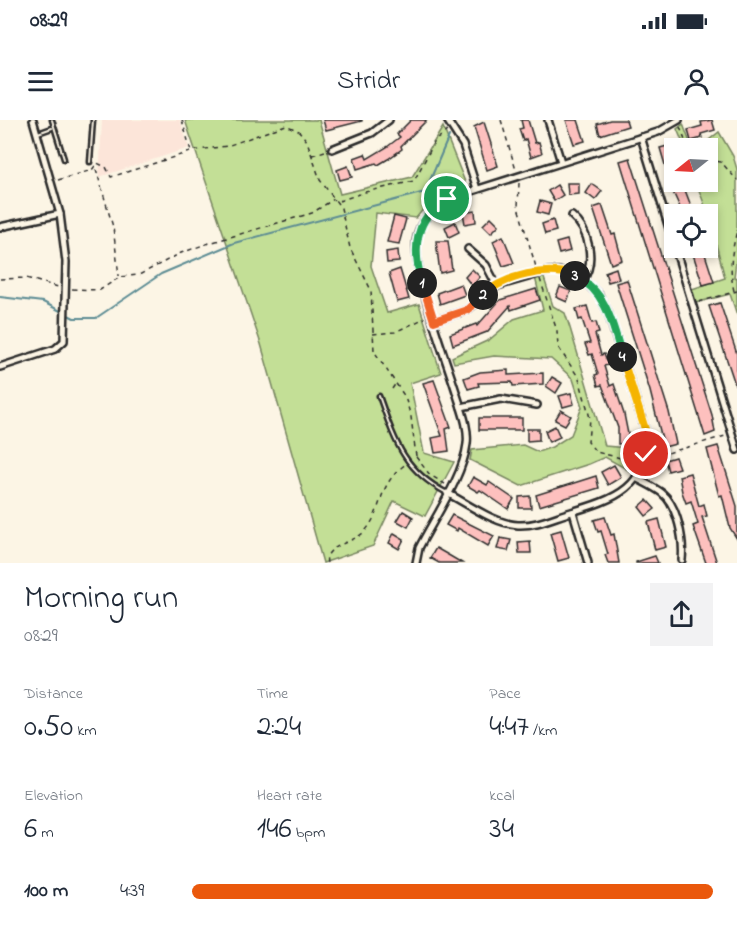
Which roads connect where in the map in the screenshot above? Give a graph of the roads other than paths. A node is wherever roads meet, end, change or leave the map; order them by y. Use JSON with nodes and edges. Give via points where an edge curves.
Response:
{"nodes":[{"id":1,"x":33,"y":120,"type":"edge"},
{"id":2,"x":52,"y":120,"type":"edge"},
{"id":3,"x":93,"y":120,"type":"edge"},
{"id":4,"x":389,"y":120,"type":"edge"},
{"id":5,"x":447,"y":120,"type":"edge"},
{"id":6,"x":548,"y":120,"type":"edge"},
{"id":7,"x":678,"y":120,"type":"edge"},
{"id":8,"x":52,"y":128,"type":"junction"},
{"id":9,"x":37,"y":133,"type":"junction"},
{"id":10,"x":641,"y":137,"type":"junction"},
{"id":11,"x":332,"y":149,"type":"dead end"},
{"id":12,"x":64,"y":159,"type":"dead end"},
{"id":13,"x":90,"y":162,"type":"dead end"},
{"id":14,"x":561,"y":162,"type":"junction"},
{"id":15,"x":477,"y":189,"type":"junction"},
{"id":16,"x":60,"y":214,"type":"junction"},
{"id":17,"x":572,"y":216,"type":"dead end"},
{"id":18,"x":0,"y":227,"type":"edge"},
{"id":19,"x":468,"y":249,"type":"dead end"},
{"id":20,"x":583,"y":280,"type":"junction"},
{"id":21,"x":496,"y":286,"type":"junction"},
{"id":22,"x":434,"y":321,"type":"junction"},
{"id":23,"x":0,"y":367,"type":"edge"},
{"id":24,"x":379,"y":396,"type":"dead end"},
{"id":25,"x":537,"y":405,"type":"dead end"},
{"id":26,"x":461,"y":407,"type":"junction"},
{"id":27,"x":731,"y":433,"type":"edge"},
{"id":28,"x":737,"y":450,"type":"edge"},
{"id":29,"x":636,"y":478,"type":"junction"},
{"id":30,"x":447,"y":493,"type":"junction"},
{"id":31,"x":573,"y":512,"type":"junction"},
{"id":32,"x":682,"y":560,"type":"dead end"},
{"id":33,"x":416,"y":563,"type":"edge"},
{"id":34,"x":588,"y":563,"type":"edge"}],
"edges":[{"from":1,"to":9,"type":"street"},
{"from":2,"to":8,"type":"lane"},
{"from":3,"to":13,"type":"lane"},
{"from":4,"to":11,"type":"street","via":[[372,133]]},
{"from":5,"to":15,"type":"street","via":[[463,145]]},
{"from":6,"to":14,"type":"street"},
{"from":7,"to":10,"type":"street"},
{"from":8,"to":9,"type":"lane"},
{"from":8,"to":12,"type":"lane"},
{"from":9,"to":16,"type":"street"},
{"from":10,"to":14,"type":"street"},
{"from":10,"to":27,"type":"street"},
{"from":14,"to":15,"type":"street"},
{"from":15,"to":22,"type":"street","via":[[439,204],[421,224],[416,237],[416,264]]},
{"from":16,"to":18,"type":"street"},
{"from":16,"to":23,"type":"street","via":[[66,262],[64,341],[56,349]]},
{"from":17,"to":20,"type":"street","via":[[581,224],[591,255]]},
{"from":19,"to":21,"type":"street","via":[[486,265]]},
{"from":20,"to":21,"type":"street","via":[[549,271]]},
{"from":20,"to":29,"type":"street","via":[[599,295],[608,312],[645,429],[646,454]]},
{"from":21,"to":22,"type":"street","via":[[467,310]]},
{"from":22,"to":26,"type":"street"},
{"from":24,"to":30,"type":"lane","via":[[395,442],[408,463],[430,484]]},
{"from":25,"to":26,"type":"street","via":[[501,399]]},
{"from":26,"to":30,"type":"street","via":[[467,443],[462,464]]},
{"from":27,"to":28,"type":"street"},
{"from":29,"to":31,"type":"street","via":[[612,500]]},
{"from":29,"to":32,"type":"street","via":[[670,501],[684,545]]},
{"from":30,"to":31,"type":"street","via":[[504,522],[518,525]]},
{"from":30,"to":33,"type":"street","via":[[419,548]]},
{"from":31,"to":34,"type":"street"}]}
